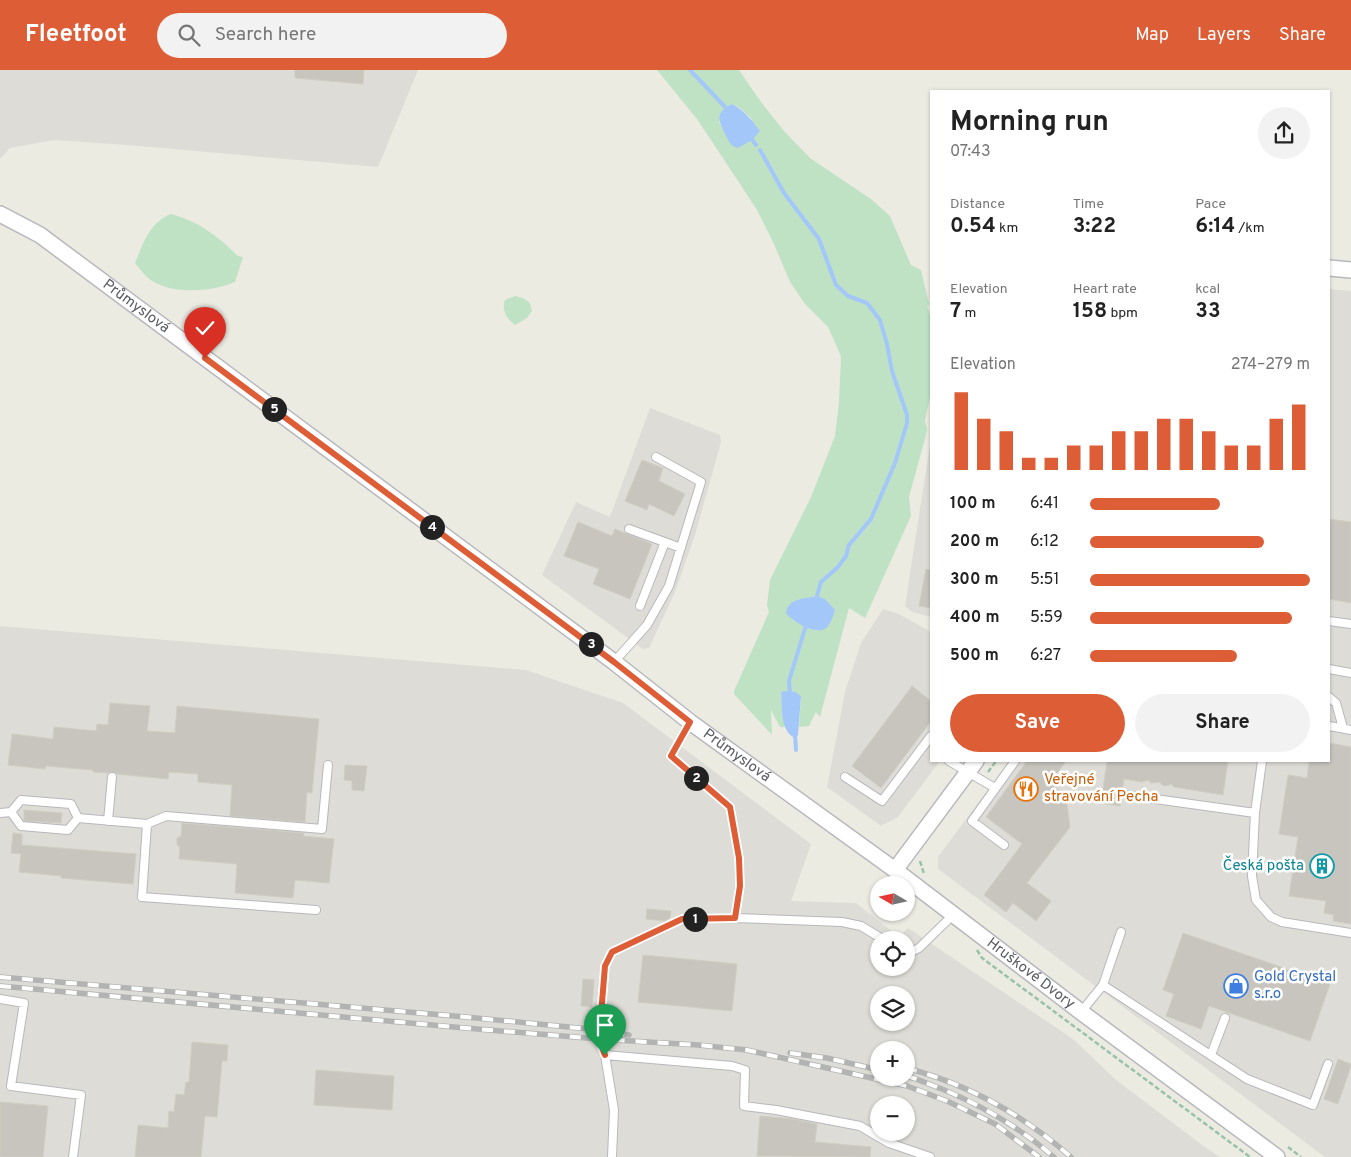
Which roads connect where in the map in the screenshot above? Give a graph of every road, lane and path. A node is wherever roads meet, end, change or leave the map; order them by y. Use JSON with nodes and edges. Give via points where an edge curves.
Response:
{"nodes":[{"id":1,"x":0,"y":214,"type":"edge"},
{"id":2,"x":1330,"y":268,"type":"edge"},
{"id":3,"x":1351,"y":270,"type":"edge"},
{"id":4,"x":656,"y":457,"type":"dead end"},
{"id":5,"x":628,"y":529,"type":"dead end"},
{"id":6,"x":665,"y":542,"type":"junction"},
{"id":7,"x":681,"y":548,"type":"junction"},
{"id":8,"x":640,"y":606,"type":"dead end"},
{"id":9,"x":1330,"y":621,"type":"edge"},
{"id":10,"x":1351,"y":624,"type":"edge"},
{"id":11,"x":614,"y":662,"type":"junction"},
{"id":12,"x":1330,"y":670,"type":"edge"},
{"id":13,"x":1351,"y":673,"type":"edge"},
{"id":14,"x":1330,"y":698,"type":"edge"},
{"id":15,"x":690,"y":722,"type":"junction"},
{"id":16,"x":1330,"y":726,"type":"edge"},
{"id":17,"x":1347,"y":729,"type":"edge"},
{"id":18,"x":930,"y":737,"type":"edge"},
{"id":19,"x":923,"y":746,"type":"junction"},
{"id":20,"x":930,"y":750,"type":"edge"},
{"id":21,"x":953,"y":762,"type":"edge"},
{"id":22,"x":995,"y":762,"type":"edge"},
{"id":23,"x":1014,"y":762,"type":"edge"},
{"id":24,"x":1262,"y":762,"type":"edge"},
{"id":25,"x":328,"y":765,"type":"dead end"},
{"id":26,"x":972,"y":767,"type":"edge"},
{"id":27,"x":112,"y":777,"type":"dead end"},
{"id":28,"x":845,"y":777,"type":"dead end"},
{"id":29,"x":982,"y":780,"type":"junction"},
{"id":30,"x":996,"y":788,"type":"junction"},
{"id":31,"x":1127,"y":796,"type":"dead end"},
{"id":32,"x":10,"y":812,"type":"junction"},
{"id":33,"x":0,"y":813,"type":"edge"},
{"id":34,"x":1255,"y":813,"type":"junction"},
{"id":35,"x":78,"y":818,"type":"junction"},
{"id":36,"x":108,"y":821,"type":"junction"},
{"id":37,"x":146,"y":824,"type":"junction"},
{"id":38,"x":1004,"y":845,"type":"dead end"},
{"id":39,"x":920,"y":858,"type":"dead end"},
{"id":40,"x":895,"y":870,"type":"junction"},
{"id":41,"x":925,"y":877,"type":"dead end"},
{"id":42,"x":316,"y":910,"type":"dead end"},
{"id":43,"x":953,"y":915,"type":"junction"},
{"id":44,"x":735,"y":918,"type":"junction"},
{"id":45,"x":870,"y":931,"type":"edge"},
{"id":46,"x":1121,"y":932,"type":"dead end"},
{"id":47,"x":1351,"y":933,"type":"edge"},
{"id":48,"x":915,"y":950,"type":"edge"},
{"id":49,"x":1103,"y":986,"type":"junction"},
{"id":50,"x":0,"y":999,"type":"edge"},
{"id":51,"x":1081,"y":1012,"type":"junction"},
{"id":52,"x":1225,"y":1018,"type":"dead end"},
{"id":53,"x":605,"y":1055,"type":"junction"},
{"id":54,"x":1211,"y":1055,"type":"junction"},
{"id":55,"x":1328,"y":1064,"type":"dead end"},
{"id":56,"x":1281,"y":1151,"type":"edge"},
{"id":57,"x":73,"y":1157,"type":"edge"},
{"id":58,"x":612,"y":1157,"type":"edge"},
{"id":59,"x":930,"y":1157,"type":"edge"},
{"id":60,"x":1301,"y":1157,"type":"edge"}],
"edges":[{"from":1,"to":11,"type":"street","name":"Průmyslová","via":[[40,235]]},
{"from":2,"to":3,"type":"street"},
{"from":4,"to":7,"type":"lane","via":[[701,482]]},
{"from":5,"to":6,"type":"lane"},
{"from":6,"to":7,"type":"lane"},
{"from":6,"to":8,"type":"lane"},
{"from":7,"to":11,"type":"lane","via":[[669,586],[647,625]]},
{"from":9,"to":10,"type":"lane"},
{"from":11,"to":15,"type":"street","name":"Průmyslová"},
{"from":12,"to":13,"type":"lane"},
{"from":14,"to":17,"type":"lane","via":[[1336,703]]},
{"from":15,"to":40,"type":"street","name":"Průmyslová"},
{"from":15,"to":44,"type":"lane","via":[[671,756],[730,807],[739,858],[740,886]]},
{"from":16,"to":17,"type":"lane"},
{"from":18,"to":19,"type":"lane"},
{"from":19,"to":20,"type":"lane"},
{"from":19,"to":28,"type":"lane","via":[[882,801]]},
{"from":21,"to":26,"type":"lane"},
{"from":22,"to":29,"type":"path"},
{"from":23,"to":30,"type":"lane"},
{"from":24,"to":34,"type":"lane"},
{"from":25,"to":37,"type":"lane","via":[[322,829],[166,816]]},
{"from":26,"to":29,"type":"lane"},
{"from":26,"to":40,"type":"street"},
{"from":27,"to":36,"type":"lane"},
{"from":29,"to":30,"type":"lane"},
{"from":30,"to":38,"type":"lane","via":[[972,821]]},
{"from":31,"to":34,"type":"lane"},
{"from":32,"to":33,"type":"lane"},
{"from":32,"to":35,"type":"lane","via":[[21,826],[68,830]]},
{"from":32,"to":35,"type":"lane","via":[[21,800],[71,804]]},
{"from":34,"to":47,"type":"lane","via":[[1252,876],[1256,900],[1271,917],[1282,922]]},
{"from":35,"to":36,"type":"lane"},
{"from":36,"to":37,"type":"lane"},
{"from":37,"to":42,"type":"lane","via":[[142,897]]},
{"from":39,"to":41,"type":"path"},
{"from":40,"to":43,"type":"street","name":"Hruškové Dvory"},
{"from":43,"to":48,"type":"lane"},
{"from":43,"to":51,"type":"street","name":"Hruškové Dvory"},
{"from":44,"to":45,"type":"lane","via":[[842,922]]},
{"from":44,"to":53,"type":"lane","via":[[682,919],[612,952],[605,966],[599,1039]]},
{"from":46,"to":49,"type":"lane"},
{"from":49,"to":51,"type":"lane"},
{"from":49,"to":54,"type":"lane"},
{"from":50,"to":57,"type":"lane","via":[[24,1003],[10,1086],[81,1095]]},
{"from":51,"to":56,"type":"street","name":"Hruškové Dvory"},
{"from":52,"to":54,"type":"lane"},
{"from":53,"to":58,"type":"lane","via":[[614,1110]]},
{"from":53,"to":59,"type":"lane","via":[[732,1066],[745,1070],[744,1106],[860,1126],[889,1143]]},
{"from":54,"to":55,"type":"lane","via":[[1247,1078],[1313,1105]]},
{"from":56,"to":60,"type":"path"}]}
